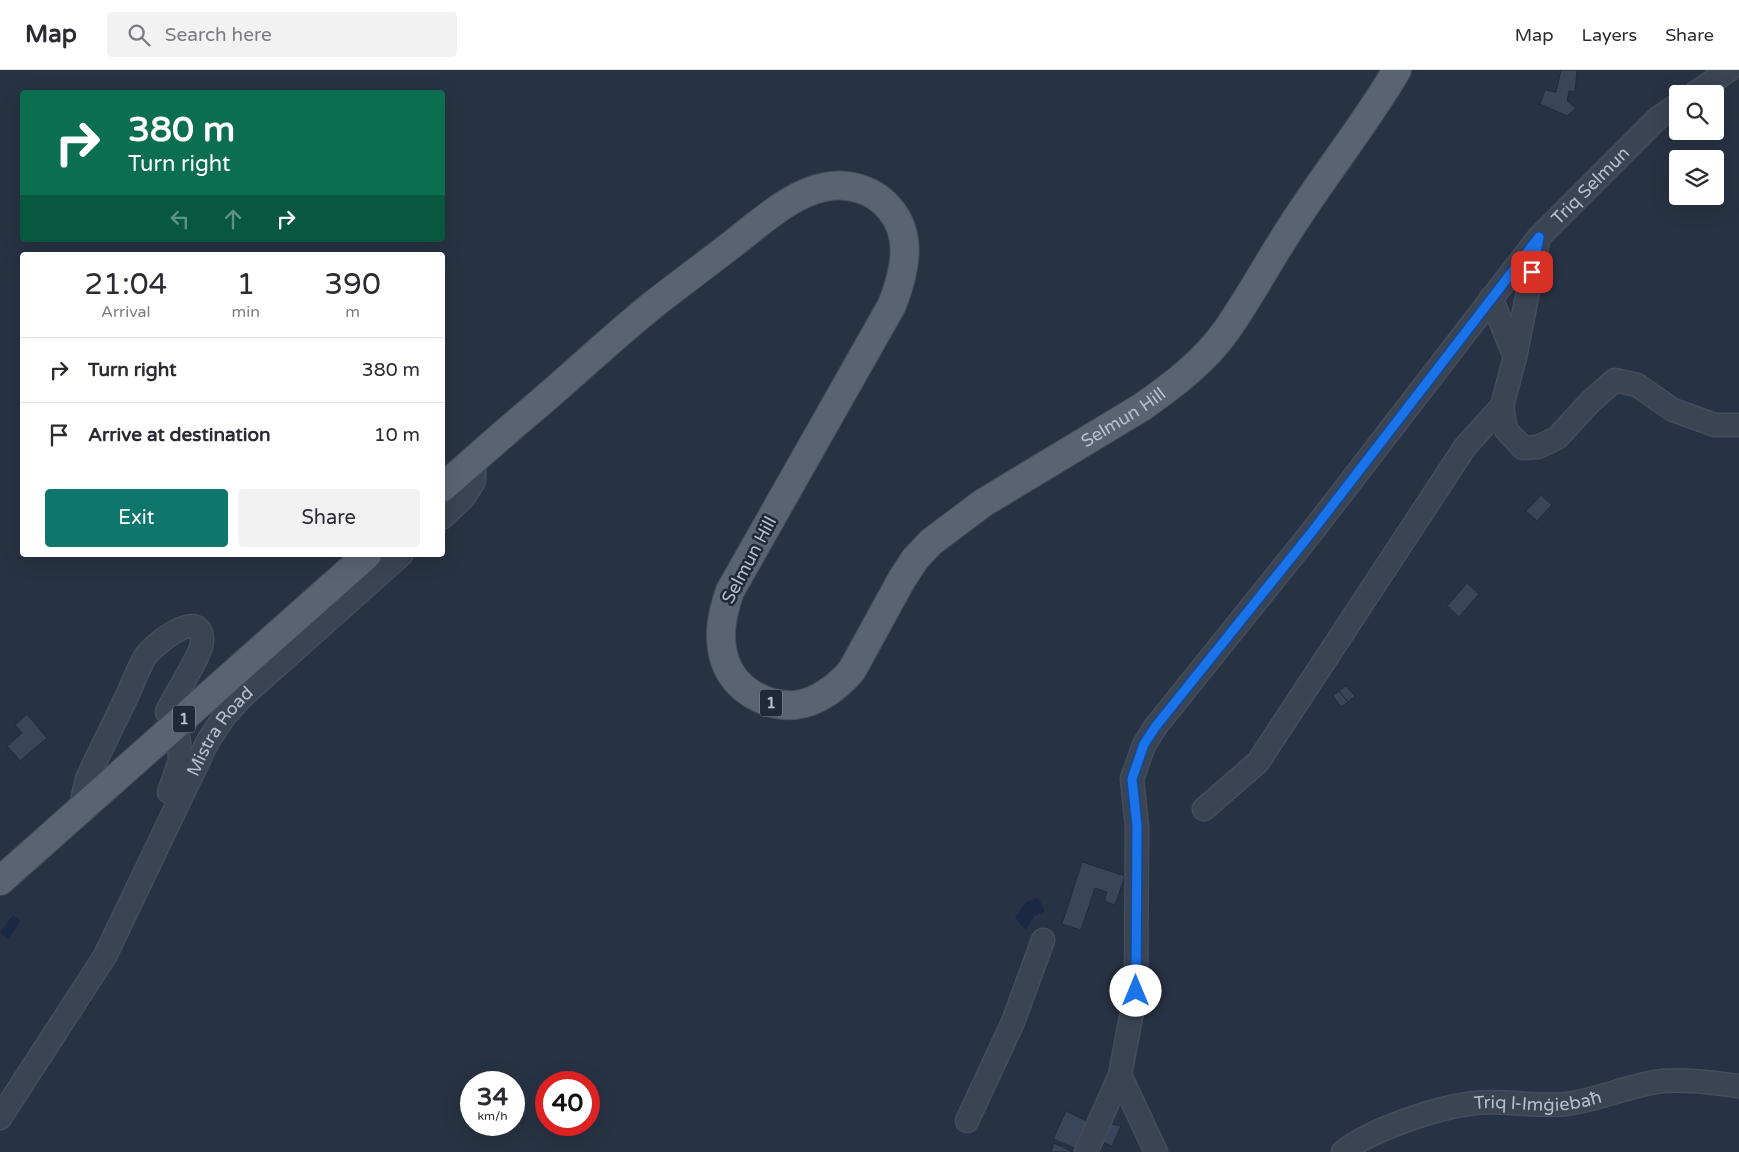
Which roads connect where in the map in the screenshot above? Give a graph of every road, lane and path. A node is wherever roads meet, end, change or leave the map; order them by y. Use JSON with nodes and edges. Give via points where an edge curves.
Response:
{"nodes":[{"id":1,"x":1397,"y":70,"type":"edge"},
{"id":2,"x":1728,"y":70,"type":"edge"},
{"id":3,"x":1707,"y":85,"type":"edge"},
{"id":4,"x":1669,"y":111,"type":"edge"},
{"id":5,"x":1539,"y":237,"type":"junction"},
{"id":6,"x":1491,"y":298,"type":"junction"},
{"id":7,"x":1515,"y":357,"type":"junction"},
{"id":8,"x":1502,"y":406,"type":"junction"},
{"id":9,"x":1739,"y":425,"type":"edge"},
{"id":10,"x":474,"y":460,"type":"junction"},
{"id":11,"x":445,"y":485,"type":"edge"},
{"id":12,"x":445,"y":515,"type":"edge"},
{"id":13,"x":365,"y":557,"type":"edge"},
{"id":14,"x":399,"y":557,"type":"edge"},
{"id":15,"x":1339,"y":671,"type":"dead end"},
{"id":16,"x":1312,"y":680,"type":"junction"},
{"id":17,"x":167,"y":712,"type":"dead end"},
{"id":18,"x":178,"y":740,"type":"dead end"},
{"id":19,"x":87,"y":806,"type":"junction"},
{"id":20,"x":1204,"y":809,"type":"dead end"},
{"id":21,"x":0,"y":882,"type":"edge"},
{"id":22,"x":1043,"y":940,"type":"dead end"},
{"id":23,"x":105,"y":956,"type":"junction"},
{"id":24,"x":1120,"y":1075,"type":"junction"},
{"id":25,"x":1739,"y":1086,"type":"edge"},
{"id":26,"x":0,"y":1118,"type":"edge"},
{"id":27,"x":967,"y":1121,"type":"dead end"},
{"id":28,"x":1346,"y":1151,"type":"edge"},
{"id":29,"x":1086,"y":1152,"type":"edge"},
{"id":30,"x":1156,"y":1152,"type":"edge"}],
"edges":[{"from":1,"to":10,"type":"main road","name":"Selmun Hill","number":"1","via":[[1225,332],[1205,355],[1186,374],[1142,407],[983,503],[931,542],[902,579],[852,670],[842,682],[822,695],[796,705],[768,702],[747,691],[725,662],[721,640],[722,614],[730,591],[892,305],[900,285],[905,243],[899,222],[890,208],[876,196],[860,188],[842,186],[824,187],[801,195],[653,305]]},
{"from":2,"to":3,"type":"street"},
{"from":4,"to":5,"type":"street","name":"Triq Selmun","via":[[1658,118]]},
{"from":5,"to":6,"type":"street","name":"Triq Selmun"},
{"from":5,"to":7,"type":"street"},
{"from":6,"to":7,"type":"street"},
{"from":6,"to":24,"type":"street","name":"Triq Selmun","via":[[1144,744],[1132,779],[1137,826],[1136,991]]},
{"from":7,"to":8,"type":"street"},
{"from":8,"to":9,"type":"street","via":[[1506,430],[1523,448],[1557,438],[1615,380],[1637,385],[1672,410],[1715,425]]},
{"from":8,"to":16,"type":"street","via":[[1465,447]]},
{"from":10,"to":11,"type":"main road","number":"1"},
{"from":10,"to":12,"type":"street","via":[[474,481],[464,497]]},
{"from":13,"to":19,"type":"main road","name":"Mistra Road","number":"1"},
{"from":14,"to":23,"type":"street","name":"Mistra Road","via":[[242,697],[224,717],[208,741]]},
{"from":15,"to":16,"type":"street"},
{"from":16,"to":20,"type":"street","via":[[1258,762]]},
{"from":17,"to":19,"type":"street","via":[[200,649],[202,639],[193,627],[183,627],[163,639],[145,656],[87,779],[83,796]]},
{"from":18,"to":23,"type":"street","name":"Mistra Road","via":[[180,761]]},
{"from":19,"to":21,"type":"main road","name":"Mistra Road","number":"1"},
{"from":22,"to":27,"type":"street","via":[[1013,1022]]},
{"from":23,"to":26,"type":"street","name":"Mistra Road"},
{"from":24,"to":29,"type":"street","name":"Triq Selmun"},
{"from":24,"to":30,"type":"street"},
{"from":25,"to":28,"type":"street","name":"Triq l-Imġiebaħ","via":[[1685,1080],[1661,1081],[1565,1104],[1474,1103],[1426,1114],[1369,1136]]}]}
